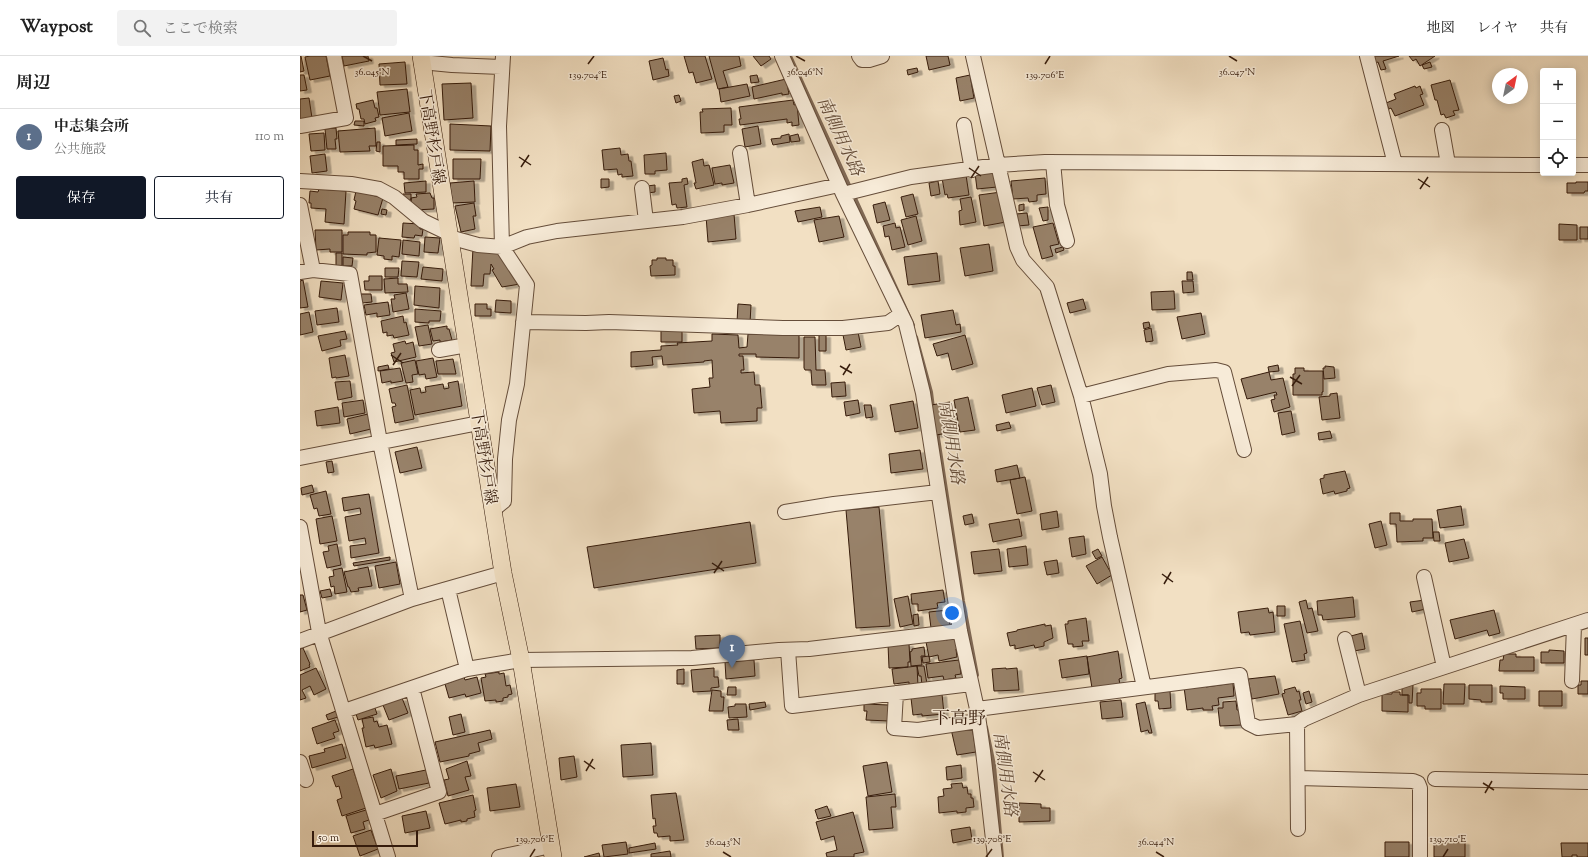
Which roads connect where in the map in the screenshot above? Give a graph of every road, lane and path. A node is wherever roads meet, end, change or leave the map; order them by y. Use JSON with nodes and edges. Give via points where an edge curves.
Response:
{"nodes":[{"id":1,"x":334,"y":56,"type":"edge"},
{"id":2,"x":782,"y":56,"type":"edge"},
{"id":3,"x":859,"y":56,"type":"edge"},
{"id":4,"x":882,"y":56,"type":"edge"},
{"id":5,"x":973,"y":56,"type":"edge"},
{"id":6,"x":1367,"y":56,"type":"edge"},
{"id":7,"x":421,"y":59,"type":"edge"},
{"id":8,"x":502,"y":62,"type":"edge"},
{"id":9,"x":964,"y":125,"type":"dead end"},
{"id":10,"x":300,"y":126,"type":"edge"},
{"id":11,"x":1442,"y":130,"type":"dead end"},
{"id":12,"x":740,"y":153,"type":"dead end"},
{"id":13,"x":1052,"y":162,"type":"junction"},
{"id":14,"x":1394,"y":164,"type":"junction"},
{"id":15,"x":1448,"y":164,"type":"junction"},
{"id":16,"x":998,"y":165,"type":"junction"},
{"id":17,"x":1540,"y":165,"type":"edge"},
{"id":18,"x":1576,"y":165,"type":"edge"},
{"id":19,"x":1588,"y":165,"type":"edge"},
{"id":20,"x":972,"y":170,"type":"junction"},
{"id":21,"x":300,"y":181,"type":"edge"},
{"id":22,"x":642,"y":188,"type":"dead end"},
{"id":23,"x":841,"y":190,"type":"junction"},
{"id":24,"x":300,"y":205,"type":"edge"},
{"id":25,"x":748,"y":205,"type":"junction"},
{"id":26,"x":646,"y":221,"type":"junction"},
{"id":27,"x":448,"y":235,"type":"junction"},
{"id":28,"x":1067,"y":241,"type":"dead end"},
{"id":29,"x":502,"y":247,"type":"junction"},
{"id":30,"x":306,"y":271,"type":"edge"},
{"id":31,"x":901,"y":314,"type":"junction"},
{"id":32,"x":523,"y":322,"type":"junction"},
{"id":33,"x":467,"y":345,"type":"junction"},
{"id":34,"x":439,"y":350,"type":"dead end"},
{"id":35,"x":1081,"y":396,"type":"junction"},
{"id":36,"x":480,"y":423,"type":"junction"},
{"id":37,"x":380,"y":442,"type":"junction"},
{"id":38,"x":1244,"y":450,"type":"dead end"},
{"id":39,"x":300,"y":458,"type":"edge"},
{"id":40,"x":938,"y":492,"type":"junction"},
{"id":41,"x":493,"y":510,"type":"junction"},
{"id":42,"x":785,"y":512,"type":"dead end"},
{"id":43,"x":300,"y":527,"type":"edge"},
{"id":44,"x":503,"y":573,"type":"junction"},
{"id":45,"x":1424,"y":577,"type":"dead end"},
{"id":46,"x":448,"y":588,"type":"junction"},
{"id":47,"x":412,"y":599,"type":"junction"},
{"id":48,"x":1588,"y":620,"type":"edge"},
{"id":49,"x":1574,"y":626,"type":"junction"},
{"id":50,"x":960,"y":631,"type":"junction"},
{"id":51,"x":319,"y":632,"type":"junction"},
{"id":52,"x":1345,"y":639,"type":"dead end"},
{"id":53,"x":300,"y":641,"type":"edge"},
{"id":54,"x":788,"y":650,"type":"junction"},
{"id":55,"x":521,"y":660,"type":"junction"},
{"id":56,"x":1444,"y":667,"type":"junction"},
{"id":57,"x":467,"y":669,"type":"junction"},
{"id":58,"x":1572,"y":681,"type":"dead end"},
{"id":59,"x":971,"y":684,"type":"junction"},
{"id":60,"x":1144,"y":687,"type":"junction"},
{"id":61,"x":412,"y":688,"type":"junction"},
{"id":62,"x":896,"y":693,"type":"junction"},
{"id":63,"x":1359,"y":695,"type":"junction"},
{"id":64,"x":344,"y":711,"type":"junction"},
{"id":65,"x":978,"y":715,"type":"junction"},
{"id":66,"x":1297,"y":724,"type":"junction"},
{"id":67,"x":300,"y":762,"type":"edge"},
{"id":68,"x":1298,"y":778,"type":"junction"},
{"id":69,"x":1435,"y":779,"type":"dead end"},
{"id":70,"x":306,"y":780,"type":"dead end"},
{"id":71,"x":1588,"y":782,"type":"edge"},
{"id":72,"x":375,"y":814,"type":"junction"},
{"id":73,"x":1298,"y":829,"type":"dead end"},
{"id":74,"x":552,"y":852,"type":"edge"},
{"id":75,"x":388,"y":857,"type":"edge"},
{"id":76,"x":499,"y":857,"type":"edge"},
{"id":77,"x":995,"y":857,"type":"edge"},
{"id":78,"x":1420,"y":857,"type":"edge"}],
"edges":[{"from":1,"to":10,"type":"street","via":[[346,118]]},
{"from":2,"to":23,"type":"street"},
{"from":3,"to":4,"type":"street","via":[[862,60],[869,60]]},
{"from":5,"to":16,"type":"street"},
{"from":6,"to":14,"type":"street"},
{"from":7,"to":8,"type":"street","via":[[452,65]]},
{"from":7,"to":27,"type":"main road","name":"下高野杉戸線"},
{"from":8,"to":29,"type":"street","via":[[499,126]]},
{"from":9,"to":20,"type":"street"},
{"from":11,"to":15,"type":"street"},
{"from":12,"to":25,"type":"street"},
{"from":13,"to":14,"type":"street"},
{"from":13,"to":16,"type":"street"},
{"from":13,"to":28,"type":"street","via":[[1057,205]]},
{"from":14,"to":15,"type":"street"},
{"from":15,"to":17,"type":"street"},
{"from":16,"to":20,"type":"street"},
{"from":16,"to":35,"type":"street","via":[[1017,247],[1023,260],[1047,287]]},
{"from":18,"to":19,"type":"street"},
{"from":20,"to":23,"type":"street","via":[[911,177]]},
{"from":21,"to":27,"type":"street","via":[[379,188],[423,221]]},
{"from":22,"to":26,"type":"street"},
{"from":23,"to":25,"type":"street"},
{"from":23,"to":31,"type":"street"},
{"from":24,"to":30,"type":"street"},
{"from":25,"to":26,"type":"street"},
{"from":26,"to":29,"type":"street","via":[[556,231],[527,237]]},
{"from":27,"to":29,"type":"street","via":[[478,245]]},
{"from":27,"to":33,"type":"main road","name":"下高野杉戸線"},
{"from":29,"to":32,"type":"street","via":[[527,285]]},
{"from":30,"to":37,"type":"street","via":[[350,274]]},
{"from":31,"to":32,"type":"street","via":[[888,323],[843,328]]},
{"from":31,"to":40,"type":"street","via":[[906,324],[923,394]]},
{"from":32,"to":41,"type":"street","via":[[517,384],[509,420],[504,501]]},
{"from":33,"to":34,"type":"street"},
{"from":33,"to":36,"type":"main road","name":"下高野杉戸線"},
{"from":35,"to":38,"type":"street","via":[[1168,374],[1216,370],[1224,372]]},
{"from":35,"to":60,"type":"street","via":[[1100,474],[1110,538]]},
{"from":36,"to":37,"type":"street"},
{"from":36,"to":41,"type":"main road","name":"下高野杉戸線"},
{"from":37,"to":39,"type":"street"},
{"from":37,"to":47,"type":"street"},
{"from":40,"to":42,"type":"street"},
{"from":40,"to":50,"type":"street"},
{"from":41,"to":44,"type":"main road","name":"下高野杉戸線"},
{"from":43,"to":51,"type":"street"},
{"from":44,"to":46,"type":"street"},
{"from":44,"to":55,"type":"main road","name":"下高野杉戸線"},
{"from":45,"to":56,"type":"street"},
{"from":46,"to":47,"type":"street"},
{"from":46,"to":57,"type":"street"},
{"from":47,"to":51,"type":"street"},
{"from":48,"to":49,"type":"street"},
{"from":49,"to":56,"type":"street"},
{"from":49,"to":58,"type":"street"},
{"from":50,"to":54,"type":"street"},
{"from":50,"to":59,"type":"street"},
{"from":51,"to":53,"type":"street"},
{"from":51,"to":64,"type":"street"},
{"from":52,"to":63,"type":"street"},
{"from":54,"to":55,"type":"street","via":[[692,658]]},
{"from":54,"to":62,"type":"street","via":[[792,706]]},
{"from":55,"to":57,"type":"street"},
{"from":55,"to":74,"type":"main road","name":"下高野杉戸線"},
{"from":56,"to":63,"type":"street"},
{"from":57,"to":61,"type":"street"},
{"from":59,"to":62,"type":"street"},
{"from":59,"to":65,"type":"street"},
{"from":60,"to":65,"type":"street"},
{"from":60,"to":66,"type":"street","via":[[1240,675],[1248,723],[1258,728]]},
{"from":61,"to":64,"type":"street"},
{"from":61,"to":72,"type":"street","via":[[439,792]]},
{"from":62,"to":65,"type":"street","via":[[894,728],[918,730]]},
{"from":63,"to":66,"type":"street"},
{"from":64,"to":72,"type":"street"},
{"from":65,"to":77,"type":"street"},
{"from":66,"to":68,"type":"street"},
{"from":67,"to":70,"type":"street"},
{"from":68,"to":73,"type":"street"},
{"from":68,"to":78,"type":"street","via":[[1413,780],[1418,783]]},
{"from":69,"to":71,"type":"street"},
{"from":72,"to":75,"type":"street"},
{"from":74,"to":76,"type":"street"}]}
